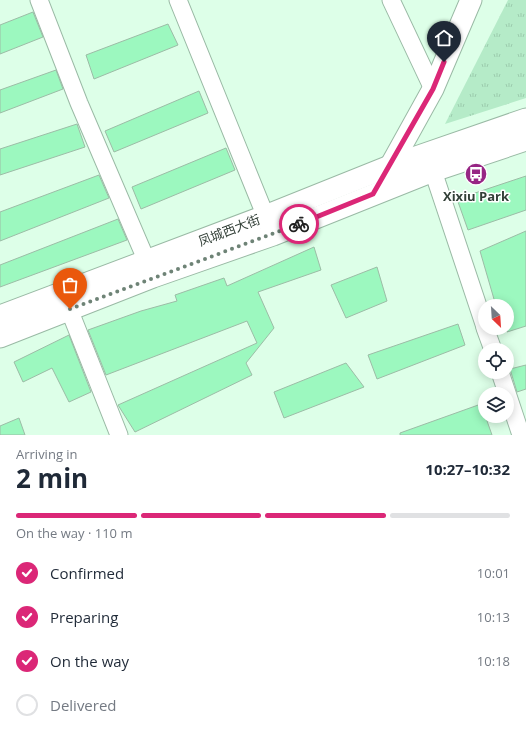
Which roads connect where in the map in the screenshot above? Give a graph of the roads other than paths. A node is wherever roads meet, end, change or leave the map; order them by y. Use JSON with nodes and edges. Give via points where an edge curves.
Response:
{"nodes":[{"id":1,"x":39,"y":0,"type":"edge"},
{"id":2,"x":178,"y":0,"type":"edge"},
{"id":3,"x":391,"y":0,"type":"edge"},
{"id":4,"x":471,"y":0,"type":"edge"},
{"id":5,"x":433,"y":89,"type":"junction"},
{"id":6,"x":526,"y":120,"type":"edge"},
{"id":7,"x":526,"y":140,"type":"edge"},
{"id":8,"x":390,"y":166,"type":"junction"},
{"id":9,"x":433,"y":172,"type":"junction"},
{"id":10,"x":373,"y":194,"type":"junction"},
{"id":11,"x":269,"y":226,"type":"junction"},
{"id":12,"x":150,"y":269,"type":"junction"},
{"id":13,"x":478,"y":307,"type":"edge"},
{"id":14,"x":70,"y":309,"type":"junction"},
{"id":15,"x":0,"y":316,"type":"edge"},
{"id":16,"x":0,"y":337,"type":"edge"},
{"id":17,"x":502,"y":379,"type":"edge"},
{"id":18,"x":119,"y":435,"type":"edge"},
{"id":19,"x":521,"y":435,"type":"edge"}],
"edges":[{"from":1,"to":12,"type":"street","via":[[79,103]]},
{"from":2,"to":11,"type":"street"},
{"from":3,"to":5,"type":"street"},
{"from":4,"to":5,"type":"main road"},
{"from":5,"to":8,"type":"main road"},
{"from":6,"to":8,"type":"main road","name":"凤城西大街"},
{"from":7,"to":9,"type":"main road","name":"凤城西大街"},
{"from":8,"to":10,"type":"main road"},
{"from":8,"to":11,"type":"main road","name":"凤城西大街"},
{"from":9,"to":10,"type":"main road","name":"凤城西大街"},
{"from":9,"to":13,"type":"street"},
{"from":10,"to":11,"type":"main road","name":"凤城西大街"},
{"from":11,"to":12,"type":"main road","name":"凤城西大街"},
{"from":12,"to":14,"type":"main road","name":"凤城西大街"},
{"from":12,"to":15,"type":"main road","name":"凤城西大街"},
{"from":14,"to":16,"type":"main road","name":"凤城西大街"},
{"from":14,"to":18,"type":"street"},
{"from":17,"to":19,"type":"street"}]}
